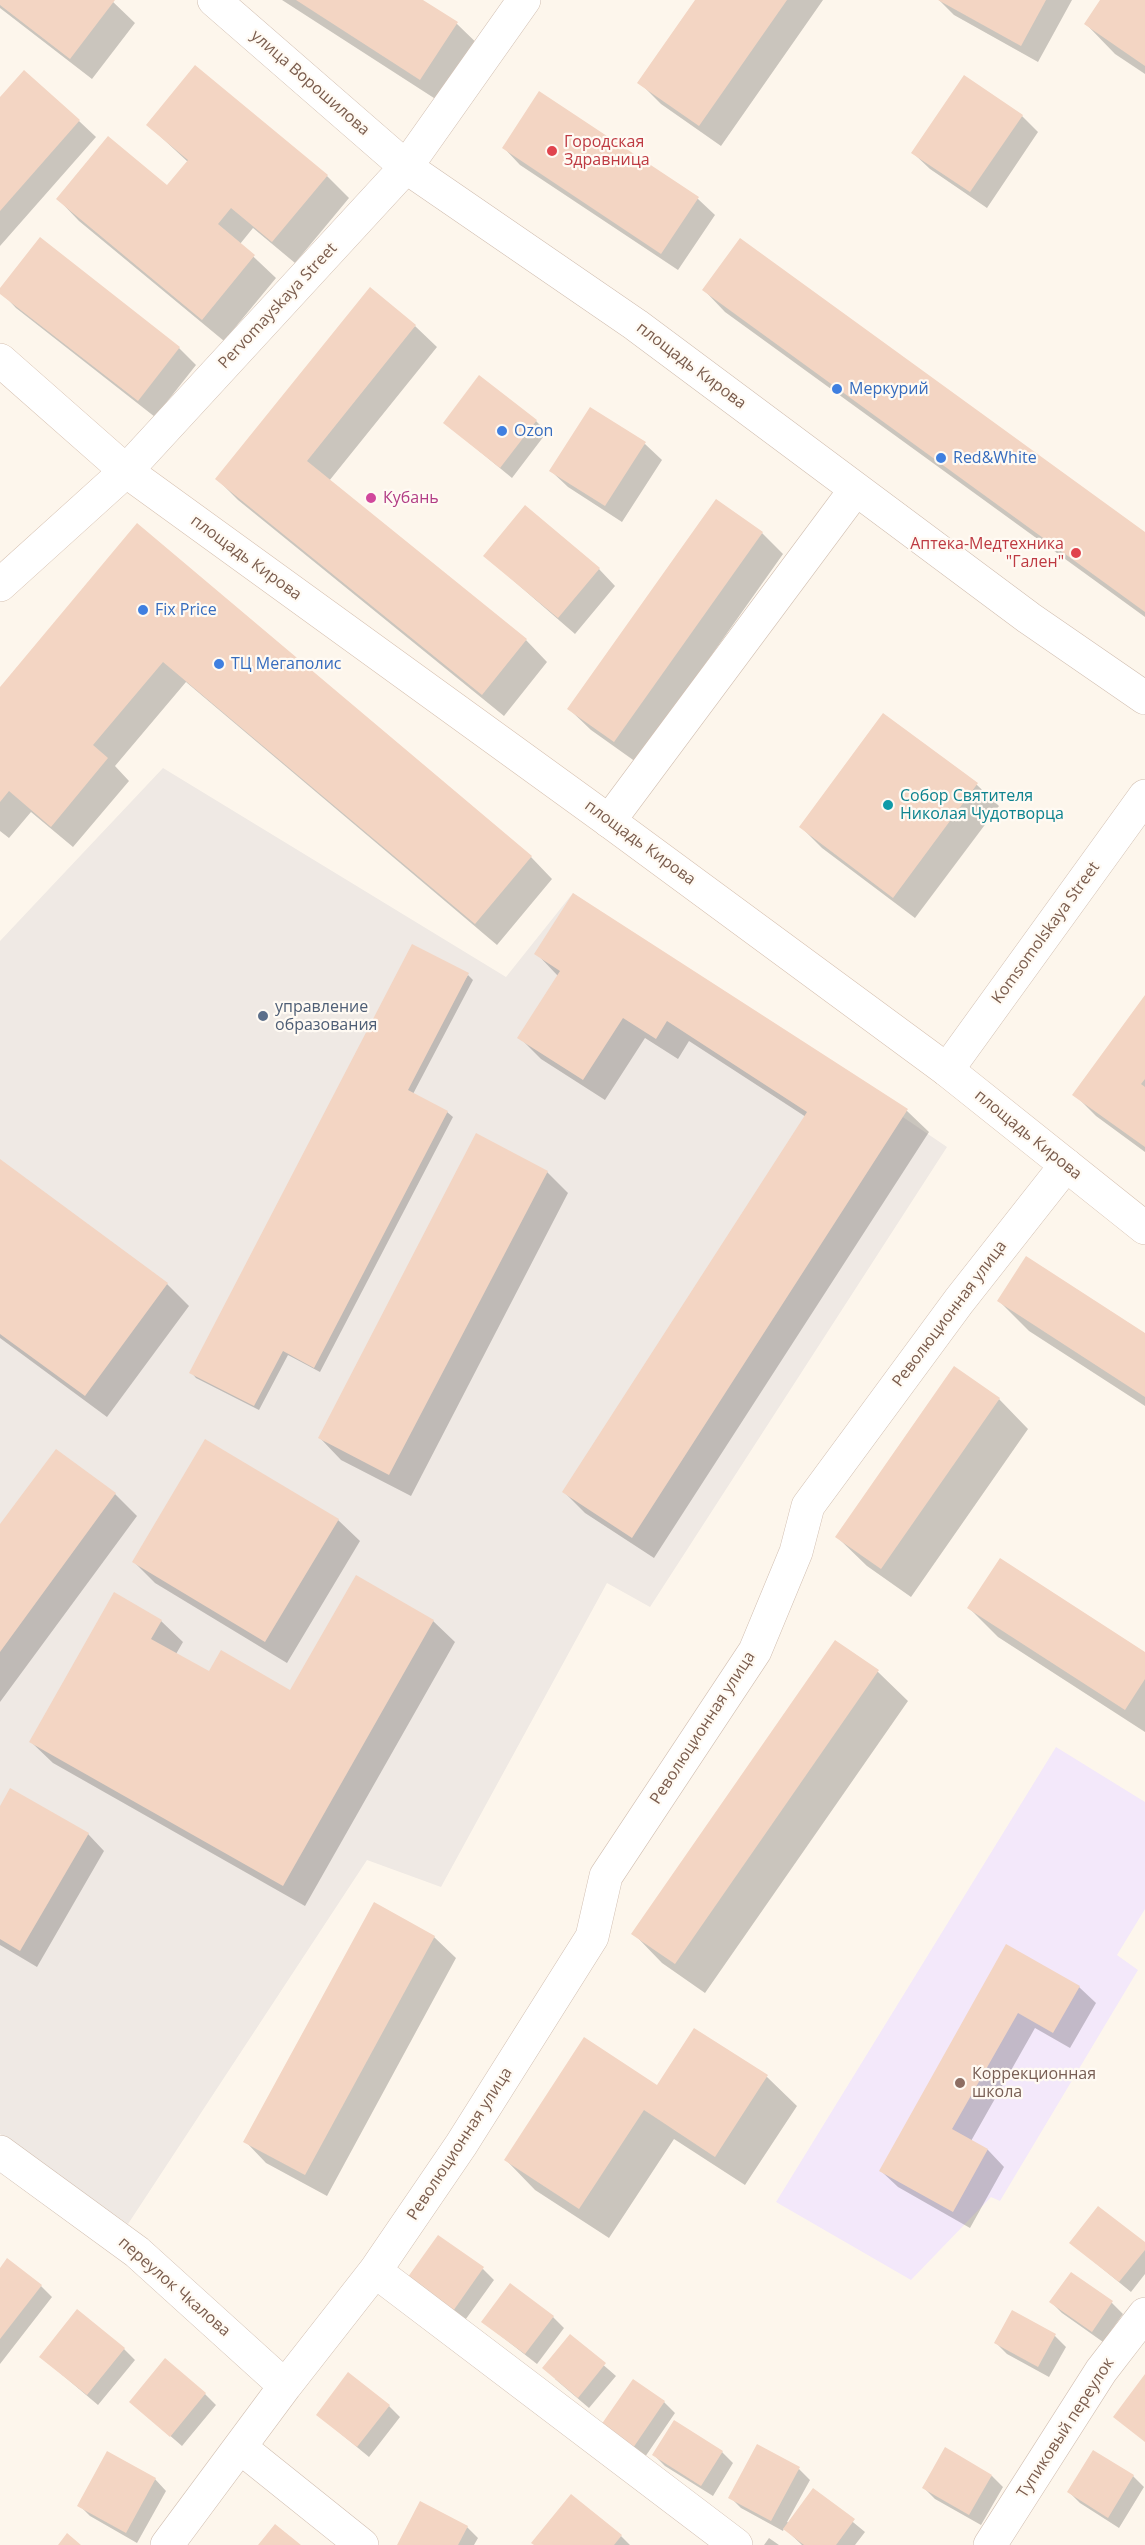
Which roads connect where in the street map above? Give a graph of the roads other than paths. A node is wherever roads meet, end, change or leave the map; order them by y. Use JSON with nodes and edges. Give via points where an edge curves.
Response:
{"nodes":[{"id":1,"x":214,"y":0,"type":"edge"},
{"id":2,"x":524,"y":0,"type":"edge"},
{"id":3,"x":406,"y":167,"type":"junction"},
{"id":4,"x":0,"y":360,"type":"edge"},
{"id":5,"x":126,"y":471,"type":"junction"},
{"id":6,"x":856,"y":489,"type":"junction"},
{"id":7,"x":0,"y":585,"type":"edge"},
{"id":8,"x":1145,"y":698,"type":"edge"},
{"id":9,"x":1145,"y":796,"type":"edge"},
{"id":10,"x":609,"y":821,"type":"junction"},
{"id":11,"x":947,"y":1070,"type":"junction"},
{"id":12,"x":1066,"y":1165,"type":"junction"},
{"id":13,"x":1145,"y":1228,"type":"edge"},
{"id":14,"x":0,"y":2152,"type":"edge"},
{"id":15,"x":375,"y":2271,"type":"junction"},
{"id":16,"x":1145,"y":2314,"type":"edge"},
{"id":17,"x":285,"y":2386,"type":"junction"},
{"id":18,"x":241,"y":2448,"type":"junction"},
{"id":19,"x":167,"y":2545,"type":"edge"},
{"id":20,"x":362,"y":2545,"type":"edge"},
{"id":21,"x":736,"y":2545,"type":"edge"},
{"id":22,"x":990,"y":2545,"type":"edge"}],
"edges":[{"from":1,"to":3,"type":"street","name":"улица Ворошилова"},
{"from":2,"to":3,"type":"street","name":"Pervomayskaya Street"},
{"from":3,"to":5,"type":"street","name":"Pervomayskaya Street"},
{"from":3,"to":6,"type":"street","name":"площадь Кирова","via":[[636,325]]},
{"from":4,"to":5,"type":"street","name":"площадь Кирова"},
{"from":5,"to":7,"type":"street","name":"Pervomayskaya Street"},
{"from":5,"to":10,"type":"street","name":"площадь Кирова"},
{"from":6,"to":8,"type":"street","name":"площадь Кирова"},
{"from":6,"to":10,"type":"street"},
{"from":9,"to":11,"type":"street","name":"Komsomolskaya Street"},
{"from":10,"to":11,"type":"street","name":"площадь Кирова"},
{"from":11,"to":12,"type":"street","name":"площадь Кирова"},
{"from":12,"to":13,"type":"street","name":"площадь Кирова"},
{"from":12,"to":15,"type":"street","name":"Революционная улица","via":[[959,1301],[808,1506],[796,1552],[755,1651],[606,1876],[592,1936],[461,2145]]},
{"from":14,"to":17,"type":"street","name":"переулок Чкалова","via":[[137,2252]]},
{"from":15,"to":17,"type":"street","name":"Революционная улица"},
{"from":15,"to":21,"type":"street"},
{"from":16,"to":22,"type":"street","name":"Тупиковый переулок","via":[[1101,2371]]},
{"from":17,"to":18,"type":"street","name":"Революционная улица"},
{"from":18,"to":19,"type":"street","name":"Революционная улица"},
{"from":18,"to":20,"type":"street"}]}
